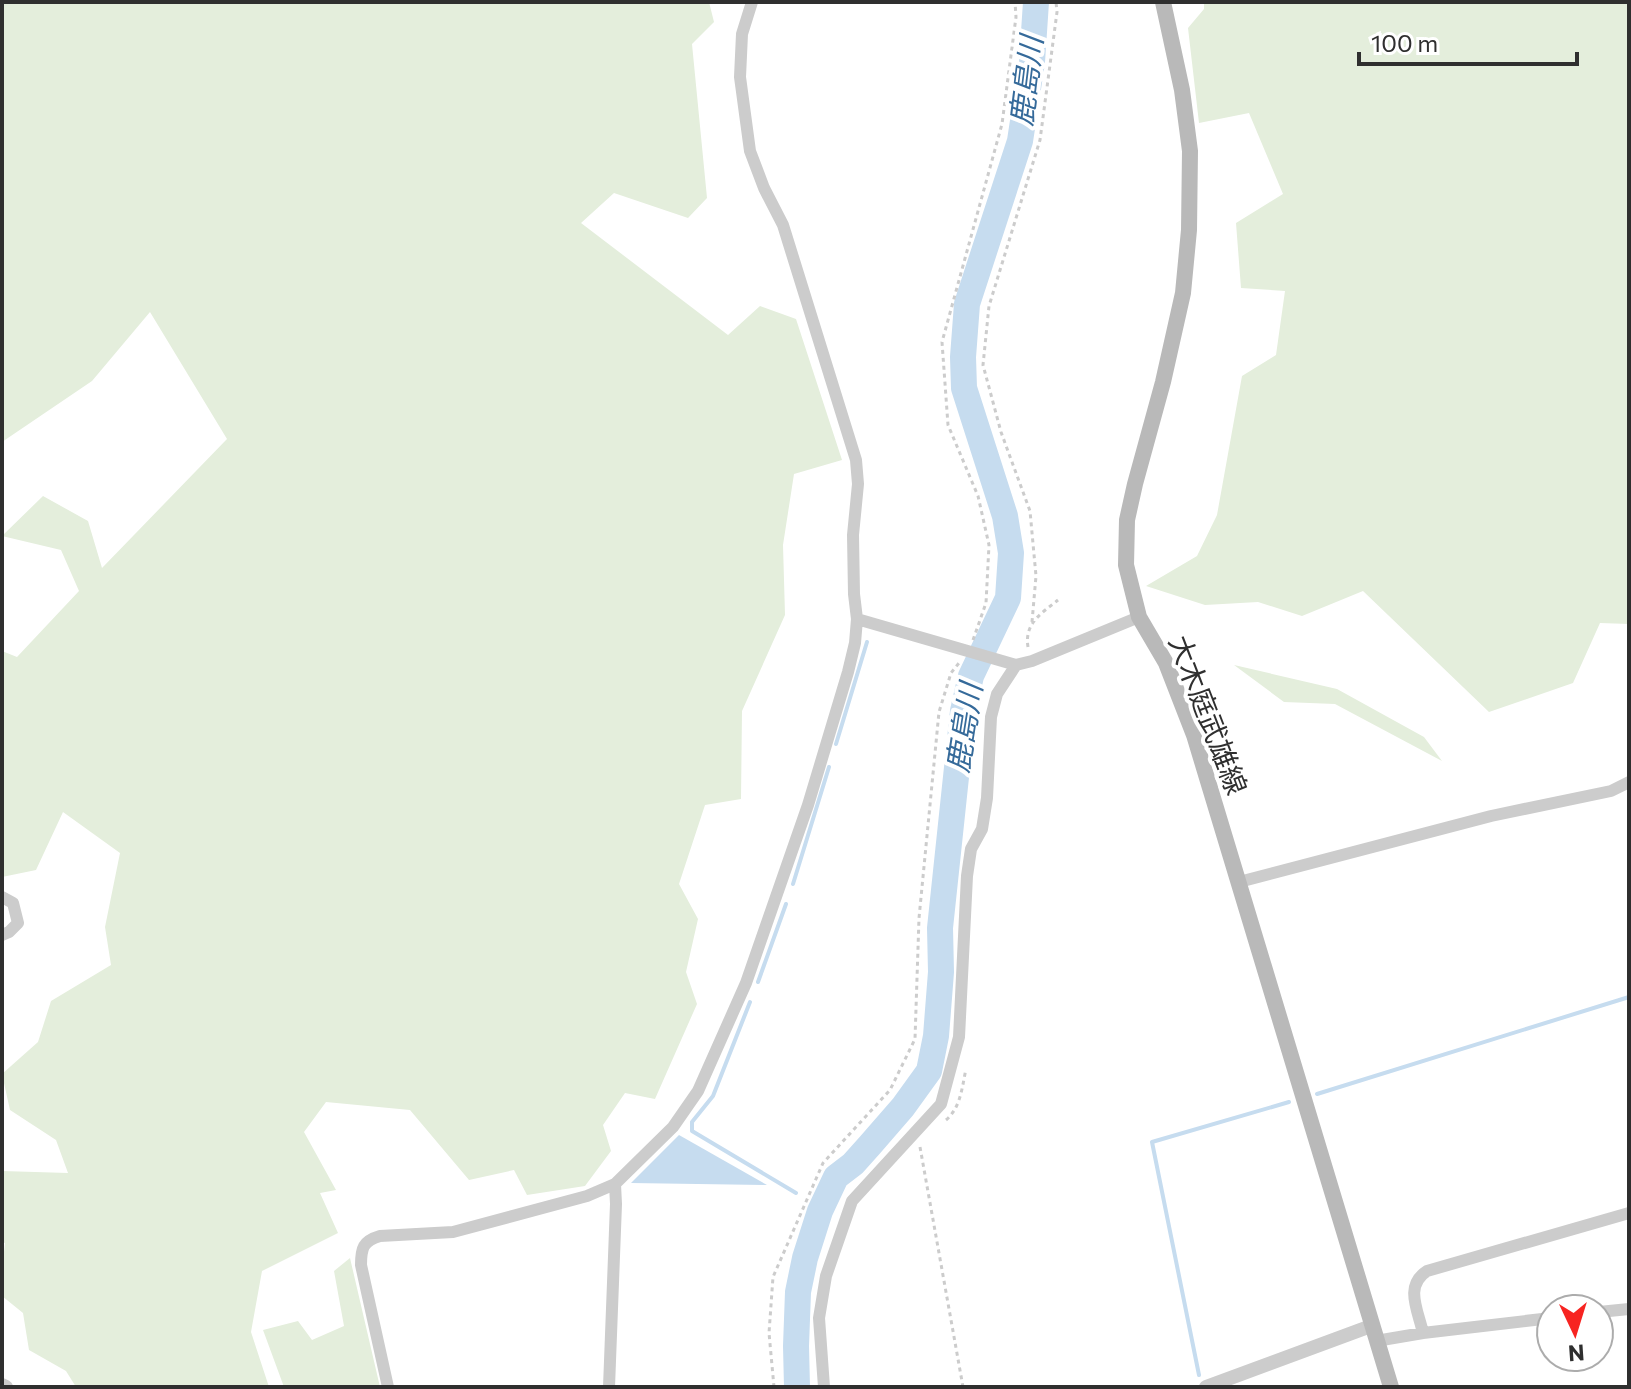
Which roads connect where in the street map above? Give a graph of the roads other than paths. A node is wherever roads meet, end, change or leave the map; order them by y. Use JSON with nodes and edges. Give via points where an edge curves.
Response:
{"nodes":[{"id":1,"x":752,"y":2,"type":"edge"},
{"id":2,"x":1163,"y":2,"type":"edge"},
{"id":3,"x":1139,"y":617,"type":"junction"},
{"id":4,"x":857,"y":619,"type":"junction"},
{"id":5,"x":1012,"y":664,"type":"junction"},
{"id":6,"x":1629,"y":782,"type":"edge"},
{"id":7,"x":1239,"y":882,"type":"junction"},
{"id":8,"x":2,"y":897,"type":"edge"},
{"id":9,"x":2,"y":935,"type":"edge"},
{"id":10,"x":615,"y":1184,"type":"junction"},
{"id":11,"x":1629,"y":1213,"type":"edge"},
{"id":12,"x":1535,"y":1320,"type":"edge"},
{"id":13,"x":1374,"y":1333,"type":"junction"},
{"id":14,"x":1423,"y":1333,"type":"junction"},
{"id":15,"x":1212,"y":1386,"type":"edge"},
{"id":16,"x":388,"y":1387,"type":"edge"},
{"id":17,"x":609,"y":1387,"type":"edge"},
{"id":18,"x":824,"y":1387,"type":"edge"},
{"id":19,"x":1391,"y":1387,"type":"edge"}],
"edges":[{"from":1,"to":4,"type":"street","via":[[742,34],[740,77],[750,151],[783,225],[856,460]]},
{"from":2,"to":3,"type":"main road","name":"大木庭武雄線","via":[[1190,151],[1189,230],[1183,293],[1127,520],[1126,565]]},
{"from":3,"to":5,"type":"street","via":[[1032,661]]},
{"from":3,"to":7,"type":"main road","name":"大木庭武雄線","via":[[1166,663],[1194,735]]},
{"from":4,"to":5,"type":"street"},
{"from":4,"to":10,"type":"street","via":[[848,672],[808,805],[746,983],[698,1091],[673,1127]]},
{"from":5,"to":18,"type":"street","via":[[991,717],[987,798],[967,876],[959,1037],[941,1104],[852,1201],[826,1276],[819,1318]]},
{"from":6,"to":7,"type":"street","via":[[1611,791],[1491,816]]},
{"from":7,"to":13,"type":"main road","name":"大木庭武雄線"},
{"from":8,"to":9,"type":"street","via":[[13,903],[18,923]]},
{"from":10,"to":16,"type":"street","via":[[453,1232],[370,1239],[361,1265]]},
{"from":10,"to":17,"type":"street"},
{"from":11,"to":14,"type":"street","via":[[1427,1271],[1413,1288]]},
{"from":12,"to":14,"type":"street"},
{"from":13,"to":14,"type":"street"},
{"from":13,"to":15,"type":"street"},
{"from":13,"to":19,"type":"main road","name":"大木庭武雄線"}]}
